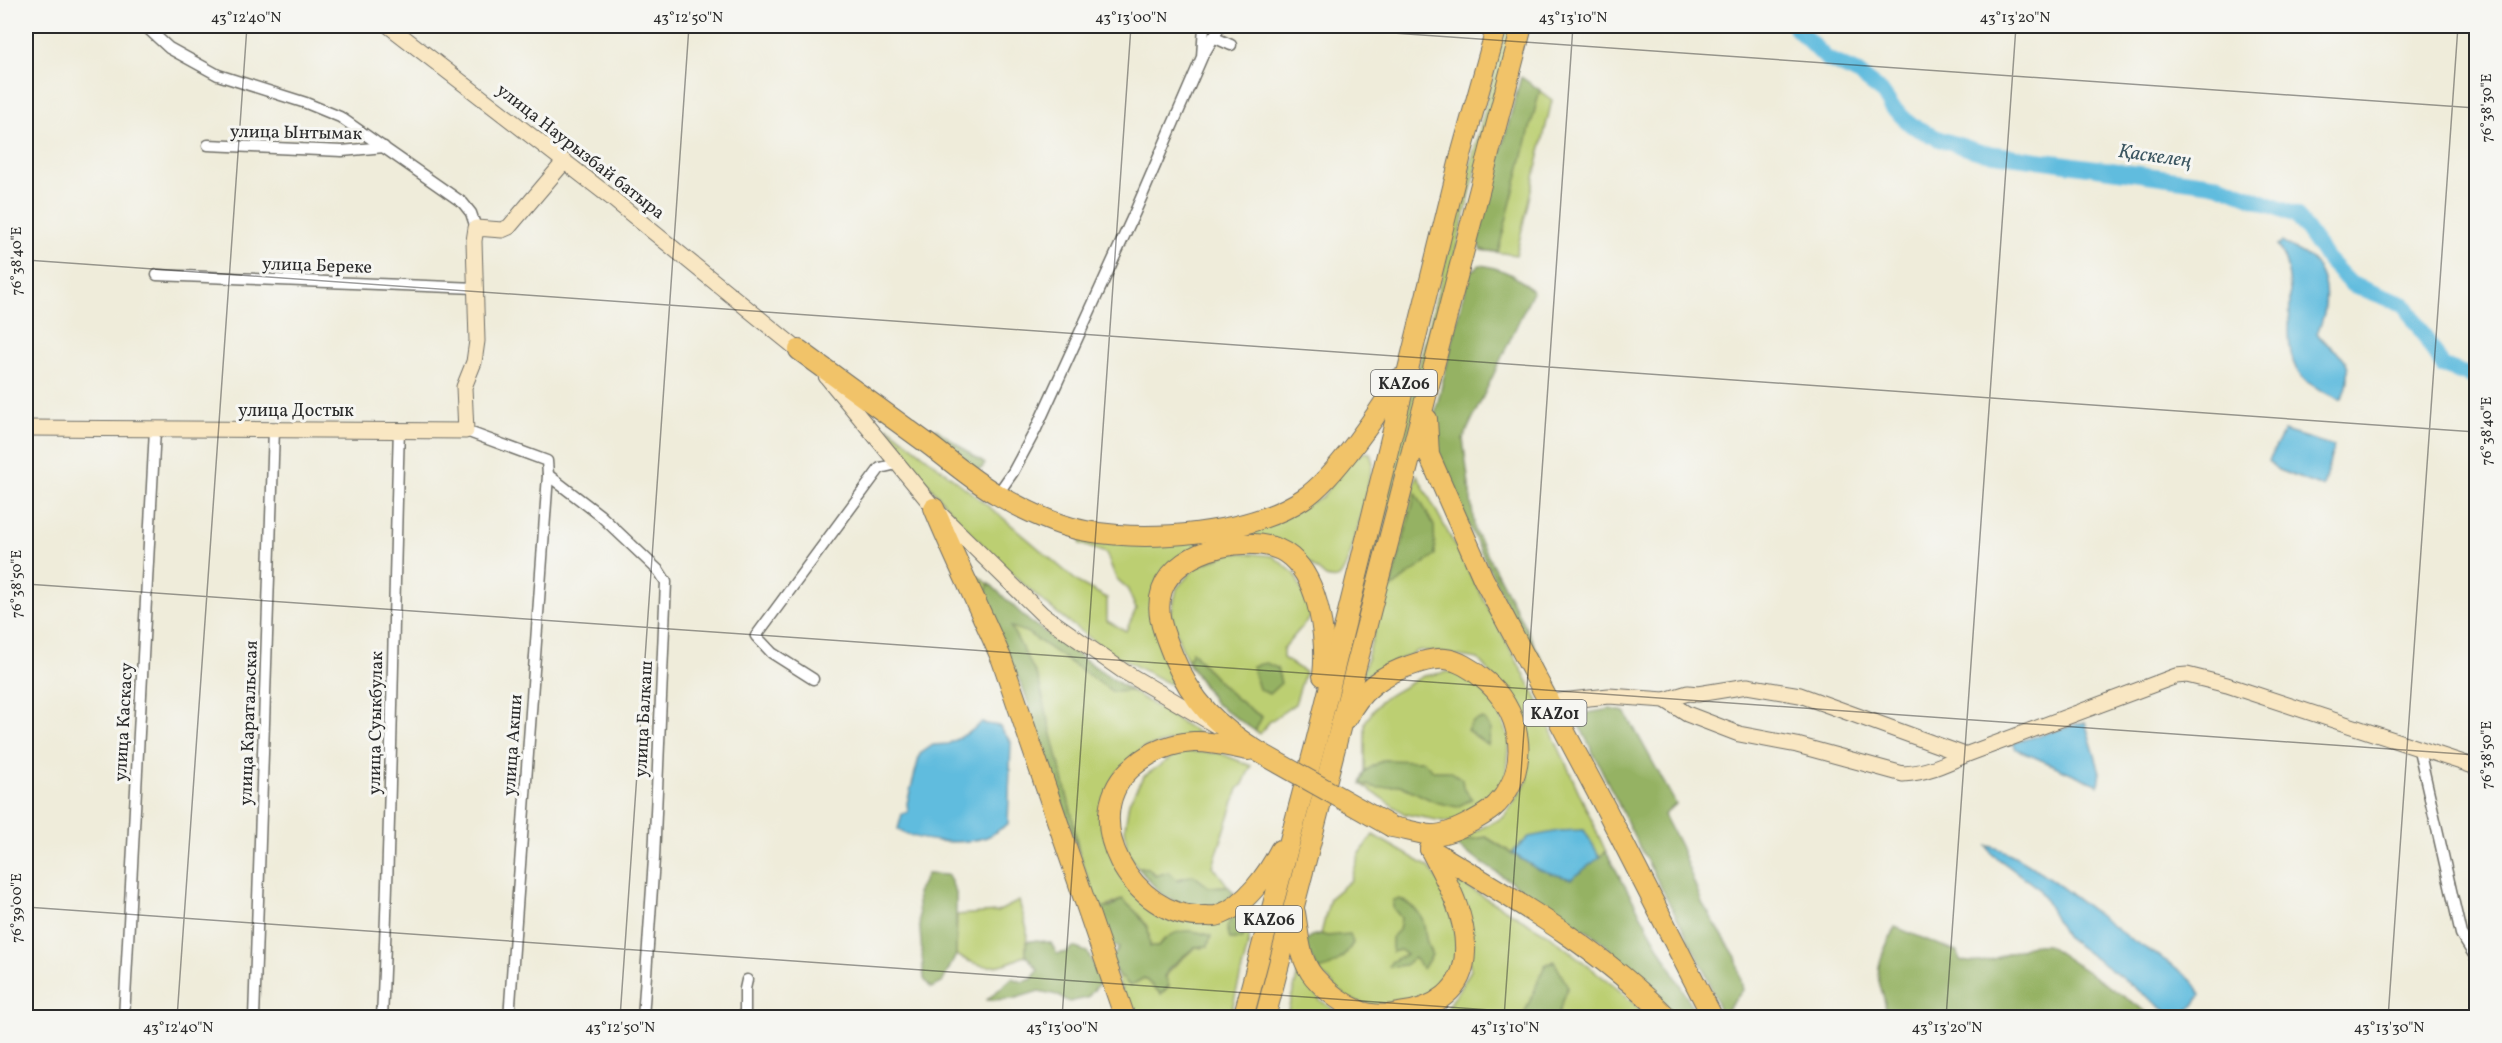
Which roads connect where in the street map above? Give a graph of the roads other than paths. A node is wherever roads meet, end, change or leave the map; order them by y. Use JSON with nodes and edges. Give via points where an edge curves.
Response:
{"nodes":[{"id":1,"x":145,"y":26,"type":"edge"},
{"id":2,"x":389,"y":26,"type":"edge"},
{"id":3,"x":1204,"y":26,"type":"edge"},
{"id":4,"x":1220,"y":26,"type":"edge"},
{"id":5,"x":1497,"y":26,"type":"edge"},
{"id":6,"x":1522,"y":26,"type":"edge"},
{"id":7,"x":1213,"y":37,"type":"junction"},
{"id":8,"x":1231,"y":45,"type":"dead end"},
{"id":9,"x":1202,"y":57,"type":"junction"},
{"id":10,"x":208,"y":146,"type":"dead end"},
{"id":11,"x":384,"y":147,"type":"junction"},
{"id":12,"x":564,"y":162,"type":"junction"},
{"id":13,"x":476,"y":228,"type":"junction"},
{"id":14,"x":157,"y":275,"type":"dead end"},
{"id":15,"x":476,"y":288,"type":"junction"},
{"id":16,"x":1416,"y":331,"type":"junction"},
{"id":17,"x":799,"y":350,"type":"junction"},
{"id":18,"x":1426,"y":400,"type":"junction"},
{"id":19,"x":26,"y":428,"type":"edge"},
{"id":20,"x":155,"y":429,"type":"junction"},
{"id":21,"x":274,"y":429,"type":"junction"},
{"id":22,"x":399,"y":429,"type":"junction"},
{"id":23,"x":466,"y":431,"type":"junction"},
{"id":24,"x":897,"y":464,"type":"junction"},
{"id":25,"x":548,"y":475,"type":"junction"},
{"id":26,"x":997,"y":495,"type":"junction"},
{"id":27,"x":934,"y":508,"type":"junction"},
{"id":28,"x":813,"y":679,"type":"dead end"},
{"id":29,"x":1665,"y":700,"type":"junction"},
{"id":30,"x":1550,"y":702,"type":"junction"},
{"id":31,"x":1228,"y":733,"type":"junction"},
{"id":32,"x":1325,"y":746,"type":"junction"},
{"id":33,"x":2419,"y":750,"type":"junction"},
{"id":34,"x":1259,"y":752,"type":"junction"},
{"id":35,"x":1965,"y":754,"type":"junction"},
{"id":36,"x":2476,"y":767,"type":"edge"},
{"id":37,"x":1294,"y":821,"type":"junction"},
{"id":38,"x":1392,"y":827,"type":"junction"},
{"id":39,"x":1430,"y":849,"type":"junction"},
{"id":40,"x":1293,"y":903,"type":"junction"},
{"id":41,"x":2476,"y":958,"type":"edge"},
{"id":42,"x":747,"y":980,"type":"dead end"},
{"id":43,"x":124,"y":1017,"type":"edge"},
{"id":44,"x":254,"y":1017,"type":"edge"},
{"id":45,"x":382,"y":1017,"type":"edge"},
{"id":46,"x":510,"y":1017,"type":"edge"},
{"id":47,"x":643,"y":1017,"type":"edge"},
{"id":48,"x":745,"y":1017,"type":"edge"},
{"id":49,"x":1125,"y":1017,"type":"edge"},
{"id":50,"x":1243,"y":1017,"type":"edge"},
{"id":51,"x":1265,"y":1017,"type":"edge"},
{"id":52,"x":1668,"y":1017,"type":"edge"},
{"id":53,"x":1713,"y":1017,"type":"edge"}],
"edges":[{"from":1,"to":11,"type":"street","via":[[169,48],[218,75],[340,117]]},
{"from":2,"to":12,"type":"street","name":"улица Наурызбай батыра"},
{"from":3,"to":9,"type":"street"},
{"from":4,"to":7,"type":"street"},
{"from":5,"to":16,"type":"highway","number":"KАZ06"},
{"from":6,"to":18,"type":"highway","number":"KАZ06"},
{"from":7,"to":8,"type":"street"},
{"from":7,"to":9,"type":"street"},
{"from":9,"to":26,"type":"street","via":[[1069,360],[1018,463]]},
{"from":10,"to":11,"type":"street","name":"улица Ынтымак","via":[[342,152]]},
{"from":11,"to":13,"type":"street","via":[[463,203]]},
{"from":12,"to":13,"type":"street","via":[[509,227]]},
{"from":12,"to":17,"type":"street","name":"улица Наурызбай батыра"},
{"from":13,"to":15,"type":"street"},
{"from":14,"to":15,"type":"street","name":"улица Береке"},
{"from":15,"to":23,"type":"street","via":[[477,341],[464,387]]},
{"from":16,"to":26,"type":"highway","via":[[1400,377],[1355,442],[1328,477],[1303,499],[1277,512],[1212,530],[1139,537],[1084,531]]},
{"from":16,"to":32,"type":"highway","number":"KАZ06"},
{"from":17,"to":24,"type":"street","name":"улица Наурызбай батыра","via":[[844,396]]},
{"from":17,"to":26,"type":"highway"},
{"from":18,"to":30,"type":"highway","number":"KАZ01","via":[[1428,455],[1483,578]]},
{"from":18,"to":32,"type":"highway","number":"KАZ06"},
{"from":19,"to":20,"type":"street","name":"улица Достык"},
{"from":20,"to":21,"type":"street","name":"улица Достык"},
{"from":20,"to":43,"type":"street","name":"улица Каскасу"},
{"from":21,"to":22,"type":"street","name":"улица Достык"},
{"from":21,"to":44,"type":"street","name":"улица Каратальская"},
{"from":22,"to":23,"type":"street","name":"улица Достык"},
{"from":22,"to":45,"type":"street","name":"улица Суыкбулак"},
{"from":23,"to":25,"type":"street","name":"улица Достык","via":[[547,461]]},
{"from":24,"to":27,"type":"street","name":"улица Наурызбай батыра"},
{"from":24,"to":28,"type":"street","via":[[880,468],[756,636],[771,653]]},
{"from":25,"to":46,"type":"street","name":"улица Акши"},
{"from":25,"to":47,"type":"street","name":"улица Балкаш","via":[[600,515],[666,582]]},
{"from":27,"to":31,"type":"street","name":"улица Наурызбай батыра","via":[[1043,615],[1123,671]]},
{"from":27,"to":49,"type":"highway","via":[[1002,660]]},
{"from":29,"to":30,"type":"street","via":[[1609,696]]},
{"from":29,"to":35,"type":"street","via":[[1730,687],[1775,690],[1800,695]]},
{"from":29,"to":35,"type":"street","via":[[1687,714],[1739,734],[1797,745],[1903,774],[1935,769]]},
{"from":30,"to":53,"type":"highway","number":"KАZ01"},
{"from":31,"to":32,"type":"highway","via":[[1196,699],[1179,670],[1162,628],[1162,591],[1181,564],[1199,554],[1223,547],[1261,545],[1290,556],[1310,585],[1321,620],[1325,658]]},
{"from":31,"to":34,"type":"highway"},
{"from":32,"to":37,"type":"highway","number":"KАZ06"},
{"from":32,"to":38,"type":"highway","via":[[1367,690],[1391,671],[1424,661],[1446,659],[1471,669],[1506,702],[1519,739],[1518,764],[1499,803],[1489,812],[1434,835]]},
{"from":32,"to":40,"type":"highway","number":"KАZ06"},
{"from":33,"to":35,"type":"street","via":[[2300,708],[2187,675]]},
{"from":33,"to":36,"type":"street"},
{"from":33,"to":41,"type":"street","via":[[2461,934]]},
{"from":34,"to":37,"type":"highway","via":[[1195,742],[1168,747],[1143,758],[1118,785],[1111,802],[1110,837],[1118,858],[1144,894],[1160,906],[1189,917],[1218,915],[1241,902],[1261,880]]},
{"from":34,"to":38,"type":"highway","bridge":true},
{"from":37,"to":50,"type":"highway","number":"KАZ06"},
{"from":38,"to":39,"type":"highway"},
{"from":39,"to":40,"type":"highway","via":[[1449,885],[1463,930],[1465,951],[1456,982],[1434,1005],[1385,1015],[1364,1012],[1343,1002],[1314,976],[1303,959]]},
{"from":39,"to":52,"type":"highway","via":[[1601,959]]},
{"from":40,"to":51,"type":"highway","number":"KАZ06"},
{"from":42,"to":48,"type":"street"}]}
